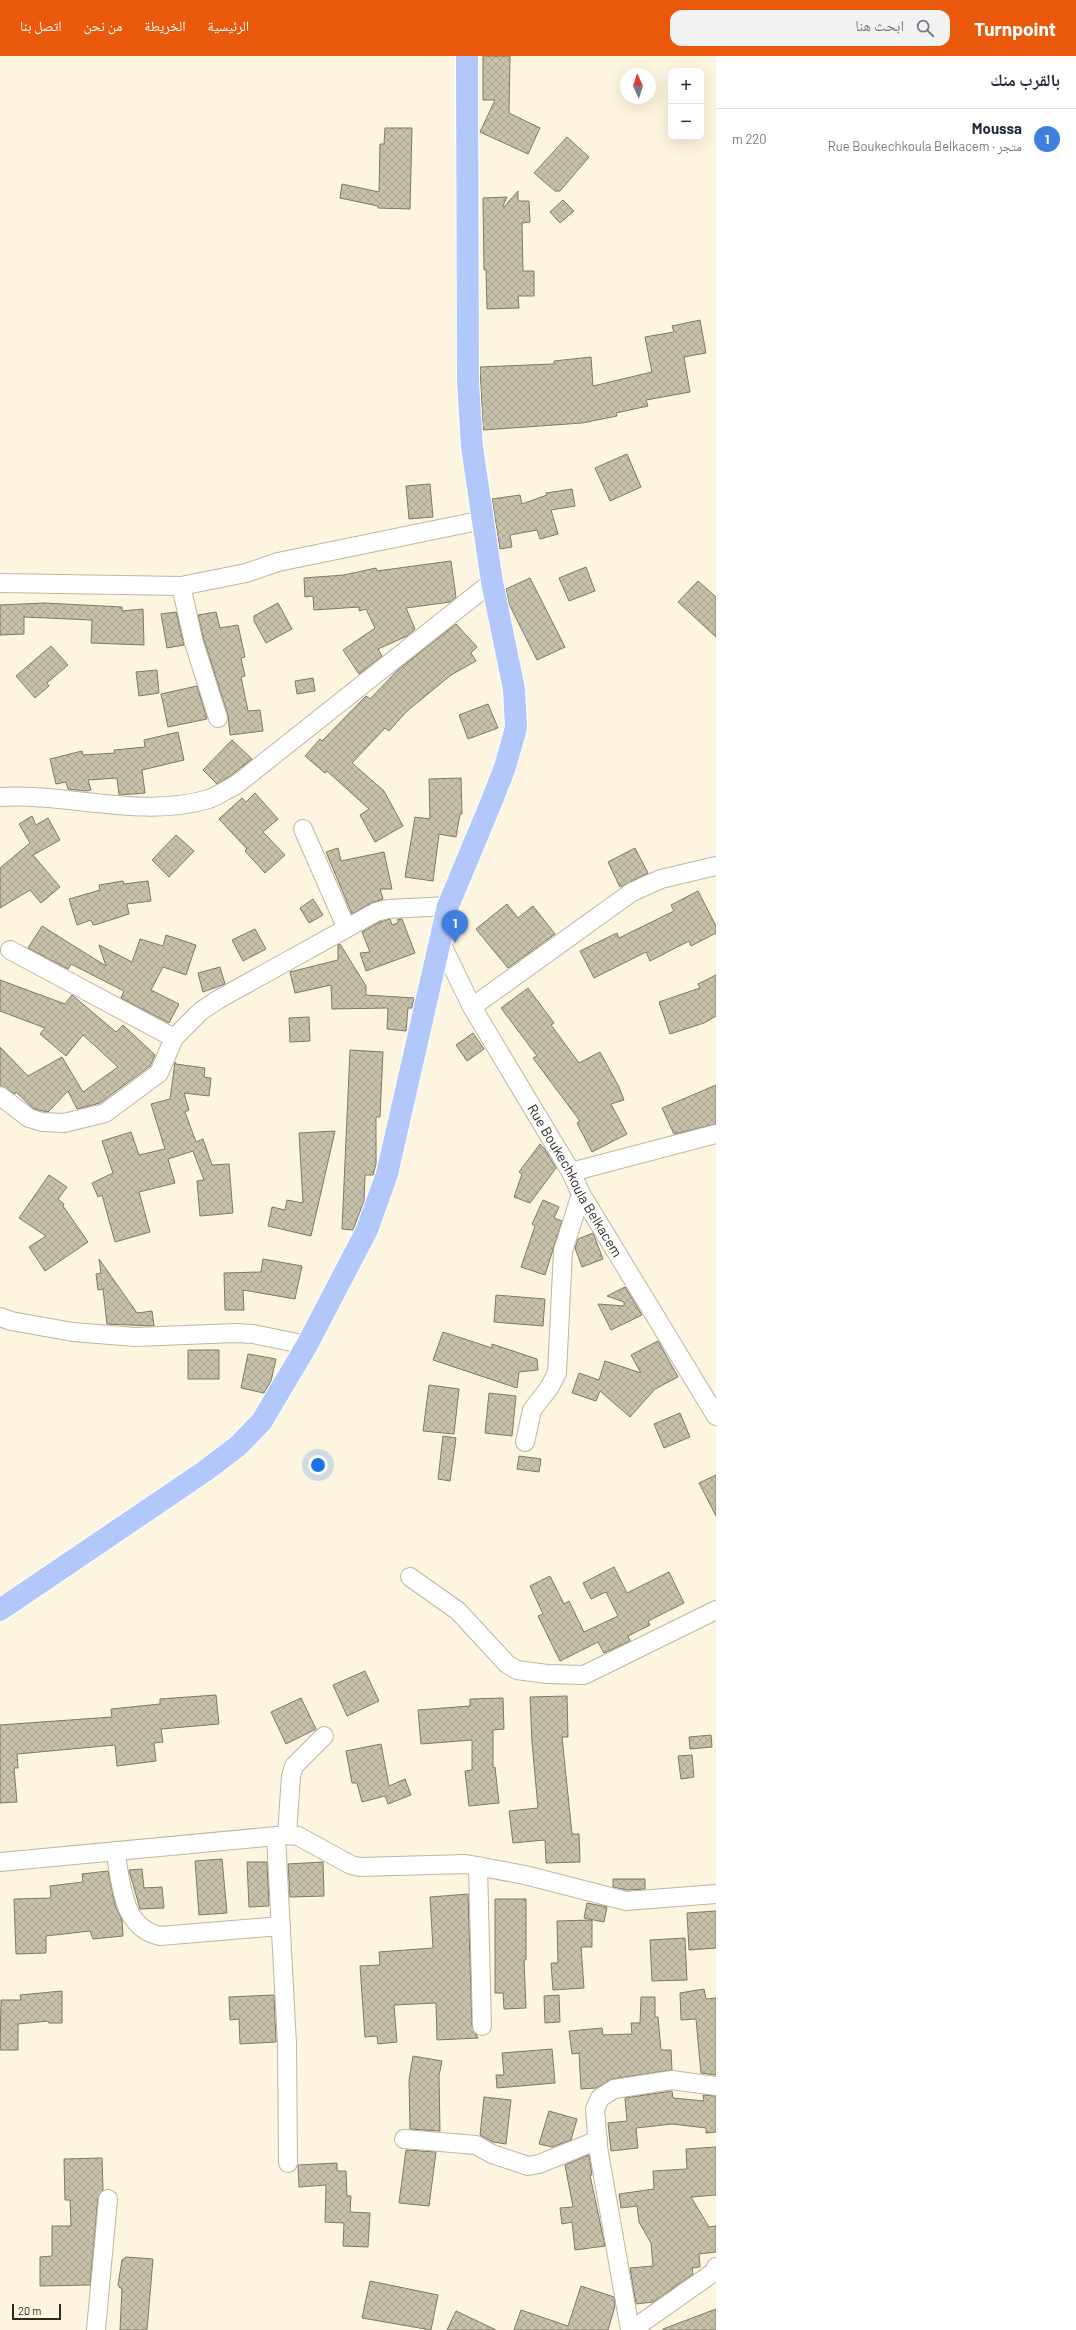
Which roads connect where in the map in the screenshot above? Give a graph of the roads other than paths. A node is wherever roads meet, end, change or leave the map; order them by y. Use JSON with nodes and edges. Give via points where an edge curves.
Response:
{"nodes":[{"id":1,"x":467,"y":56,"type":"edge"},
{"id":2,"x":483,"y":520,"type":"junction"},
{"id":3,"x":492,"y":582,"type":"junction"},
{"id":4,"x":0,"y":583,"type":"edge"},
{"id":5,"x":181,"y":586,"type":"junction"},
{"id":6,"x":218,"y":718,"type":"dead end"},
{"id":7,"x":0,"y":797,"type":"edge"},
{"id":8,"x":303,"y":829,"type":"dead end"},
{"id":9,"x":716,"y":866,"type":"edge"},
{"id":10,"x":448,"y":906,"type":"junction"},
{"id":11,"x":346,"y":927,"type":"junction"},
{"id":12,"x":441,"y":943,"type":"junction"},
{"id":13,"x":10,"y":950,"type":"dead end"},
{"id":14,"x":472,"y":1007,"type":"junction"},
{"id":15,"x":174,"y":1038,"type":"junction"},
{"id":16,"x":0,"y":1096,"type":"edge"},
{"id":17,"x":716,"y":1134,"type":"edge"},
{"id":18,"x":571,"y":1172,"type":"junction"},
{"id":19,"x":581,"y":1194,"type":"junction"},
{"id":20,"x":0,"y":1317,"type":"edge"},
{"id":21,"x":307,"y":1345,"type":"junction"},
{"id":22,"x":716,"y":1416,"type":"edge"},
{"id":23,"x":525,"y":1442,"type":"dead end"},
{"id":24,"x":410,"y":1577,"type":"dead end"},
{"id":25,"x":0,"y":1610,"type":"edge"},
{"id":26,"x":716,"y":1610,"type":"edge"},
{"id":27,"x":324,"y":1736,"type":"dead end"},
{"id":28,"x":281,"y":1836,"type":"junction"},
{"id":29,"x":115,"y":1851,"type":"junction"},
{"id":30,"x":0,"y":1862,"type":"edge"},
{"id":31,"x":478,"y":1866,"type":"junction"},
{"id":32,"x":716,"y":1894,"type":"edge"},
{"id":33,"x":281,"y":1926,"type":"junction"},
{"id":34,"x":482,"y":2026,"type":"dead end"},
{"id":35,"x":716,"y":2086,"type":"edge"},
{"id":36,"x":404,"y":2139,"type":"dead end"},
{"id":37,"x":598,"y":2140,"type":"junction"},
{"id":38,"x":288,"y":2163,"type":"dead end"},
{"id":39,"x":108,"y":2199,"type":"dead end"},
{"id":40,"x":716,"y":2267,"type":"edge"},
{"id":41,"x":96,"y":2330,"type":"edge"},
{"id":42,"x":630,"y":2330,"type":"edge"},
{"id":43,"x":635,"y":2330,"type":"edge"}],
"edges":[{"from":1,"to":2,"type":"main road","via":[[468,383],[472,447]]},
{"from":2,"to":3,"type":"main road"},
{"from":2,"to":5,"type":"street","via":[[278,562],[246,573]]},
{"from":3,"to":7,"type":"street","via":[[236,785],[210,798],[176,806],[145,807],[23,796]]},
{"from":3,"to":10,"type":"main road","via":[[514,689],[516,728],[494,796]]},
{"from":4,"to":5,"type":"street"},
{"from":5,"to":6,"type":"street","via":[[194,643]]},
{"from":8,"to":11,"type":"street"},
{"from":9,"to":14,"type":"street","via":[[661,879],[632,892]]},
{"from":10,"to":11,"type":"street","via":[[388,909]]},
{"from":10,"to":12,"type":"main road"},
{"from":11,"to":15,"type":"street","via":[[219,999],[201,1011]]},
{"from":12,"to":14,"type":"street","name":"Rue Boukechkoula Belkacem"},
{"from":12,"to":21,"type":"main road","via":[[387,1174],[368,1230]]},
{"from":13,"to":15,"type":"street"},
{"from":14,"to":18,"type":"street","name":"Rue Boukechkoula Belkacem"},
{"from":15,"to":16,"type":"street","via":[[159,1073],[105,1112],[64,1123],[42,1122],[29,1118]]},
{"from":17,"to":18,"type":"street"},
{"from":18,"to":19,"type":"street","name":"Rue Boukechkoula Belkacem"},
{"from":19,"to":22,"type":"street","name":"Rue Boukechkoula Belkacem"},
{"from":19,"to":23,"type":"street","via":[[563,1251],[557,1374],[532,1410]]},
{"from":20,"to":21,"type":"street","via":[[11,1322],[101,1335],[135,1338],[236,1333]]},
{"from":21,"to":25,"type":"main road","via":[[262,1421],[238,1446]]},
{"from":24,"to":26,"type":"street","via":[[458,1612],[507,1664],[517,1670],[547,1674],[584,1675]]},
{"from":27,"to":28,"type":"street","via":[[294,1766]]},
{"from":28,"to":29,"type":"street"},
{"from":28,"to":31,"type":"street","via":[[298,1836],[351,1865]]},
{"from":28,"to":33,"type":"street"},
{"from":29,"to":30,"type":"street"},
{"from":29,"to":33,"type":"street","via":[[129,1914],[141,1929],[150,1934],[160,1936]]},
{"from":31,"to":32,"type":"street","via":[[525,1875],[626,1901]]},
{"from":31,"to":34,"type":"street"},
{"from":33,"to":38,"type":"street","via":[[287,2044]]},
{"from":35,"to":37,"type":"street","via":[[672,2080],[608,2091],[600,2098],[595,2109]]},
{"from":36,"to":37,"type":"street","via":[[476,2145],[492,2154],[528,2166]]},
{"from":37,"to":42,"type":"street"},
{"from":39,"to":41,"type":"street"},
{"from":40,"to":43,"type":"street","via":[[714,2272],[642,2322]]}]}
